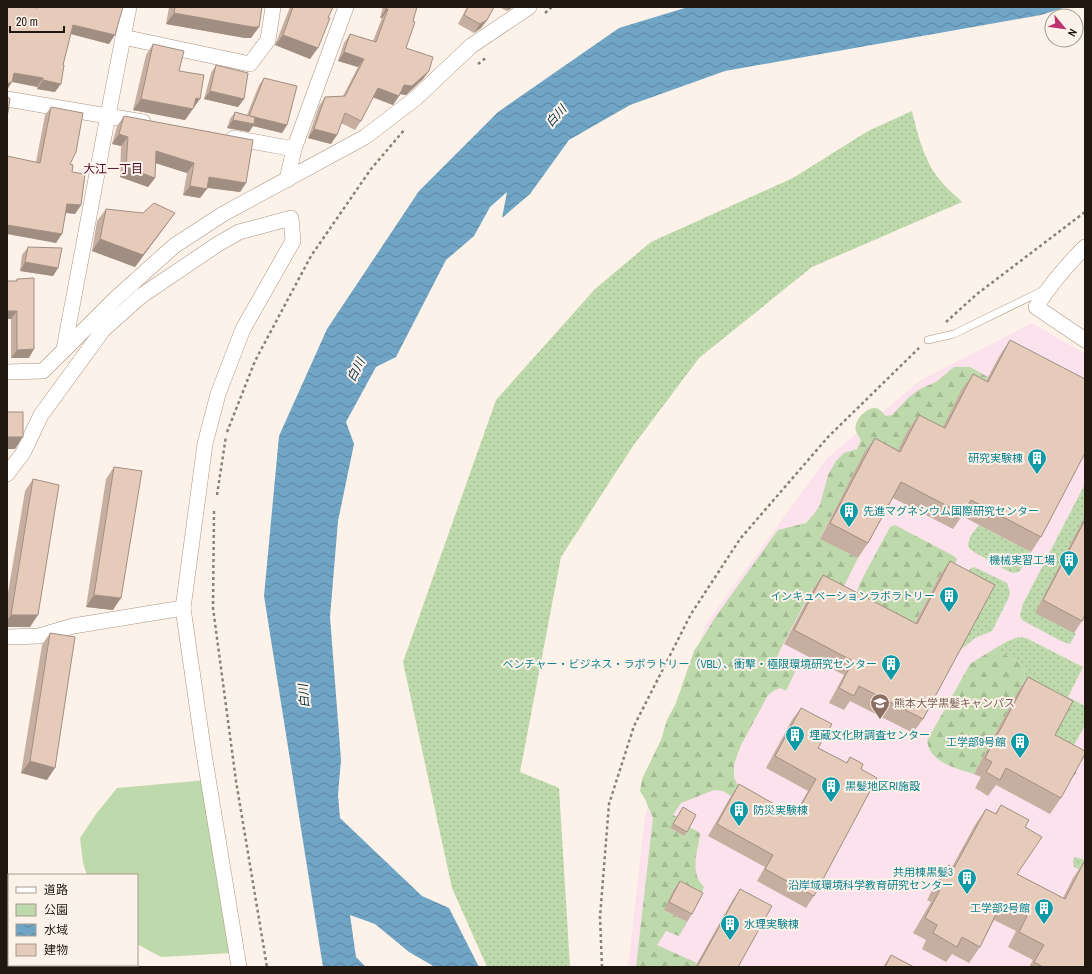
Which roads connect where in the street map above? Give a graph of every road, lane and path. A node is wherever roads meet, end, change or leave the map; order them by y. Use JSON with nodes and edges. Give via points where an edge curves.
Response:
{"nodes":[{"id":1,"x":129,"y":7,"type":"edge"},
{"id":2,"x":273,"y":7,"type":"edge"},
{"id":3,"x":346,"y":7,"type":"edge"},
{"id":4,"x":552,"y":7,"type":"edge"},
{"id":5,"x":535,"y":11,"type":"edge"},
{"id":6,"x":123,"y":37,"type":"junction"},
{"id":7,"x":487,"y":57,"type":"dead end"},
{"id":8,"x":475,"y":67,"type":"dead end"},
{"id":9,"x":7,"y":99,"type":"edge"},
{"id":10,"x":108,"y":115,"type":"junction"},
{"id":11,"x":154,"y":124,"type":"edge"},
{"id":12,"x":406,"y":127,"type":"dead end"},
{"id":13,"x":224,"y":136,"type":"edge"},
{"id":14,"x":294,"y":149,"type":"junction"},
{"id":15,"x":287,"y":180,"type":"junction"},
{"id":16,"x":1085,"y":212,"type":"edge"},
{"id":17,"x":1085,"y":247,"type":"edge"},
{"id":18,"x":1047,"y":288,"type":"junction"},
{"id":19,"x":928,"y":340,"type":"junction"},
{"id":20,"x":1085,"y":340,"type":"edge"},
{"id":21,"x":64,"y":350,"type":"junction"},
{"id":22,"x":7,"y":372,"type":"edge"},
{"id":23,"x":7,"y":474,"type":"edge"},
{"id":24,"x":216,"y":495,"type":"dead end"},
{"id":25,"x":214,"y":511,"type":"dead end"},
{"id":26,"x":183,"y":608,"type":"junction"},
{"id":27,"x":7,"y":638,"type":"edge"},
{"id":28,"x":1078,"y":766,"type":"edge"},
{"id":29,"x":1076,"y":778,"type":"edge"},
{"id":30,"x":239,"y":967,"type":"edge"},
{"id":31,"x":266,"y":967,"type":"edge"},
{"id":32,"x":602,"y":967,"type":"edge"}],
"edges":[{"from":1,"to":6,"type":"street"},
{"from":2,"to":6,"type":"street","via":[[268,40],[250,64]]},
{"from":3,"to":14,"type":"street"},
{"from":4,"to":5,"type":"path"},
{"from":5,"to":15,"type":"street","via":[[471,46],[416,98],[365,137]]},
{"from":6,"to":10,"type":"street"},
{"from":7,"to":8,"type":"path"},
{"from":9,"to":10,"type":"street"},
{"from":10,"to":11,"type":"street"},
{"from":10,"to":21,"type":"street"},
{"from":12,"to":24,"type":"path","via":[[371,169],[311,256],[255,361],[226,433]]},
{"from":13,"to":14,"type":"street"},
{"from":14,"to":15,"type":"street"},
{"from":15,"to":21,"type":"street","via":[[223,214],[174,246]]},
{"from":16,"to":19,"type":"path","via":[[977,294]]},
{"from":17,"to":18,"type":"street"},
{"from":18,"to":19,"type":"lane","via":[[954,334]]},
{"from":18,"to":20,"type":"street","via":[[1036,307]]},
{"from":19,"to":32,"type":"path","via":[[828,437],[740,540],[691,614],[634,726],[609,804],[600,917]]},
{"from":21,"to":22,"type":"street","via":[[43,371]]},
{"from":23,"to":26,"type":"street","via":[[23,454],[41,415],[103,330],[142,296],[218,244],[239,232],[290,218],[292,240],[243,329],[218,394],[205,444]]},
{"from":25,"to":31,"type":"path","via":[[213,608],[236,781]]},
{"from":26,"to":27,"type":"street","via":[[73,626],[39,636]]},
{"from":26,"to":30,"type":"street"},
{"from":28,"to":29,"type":"path","via":[[1074,774]]}]}
